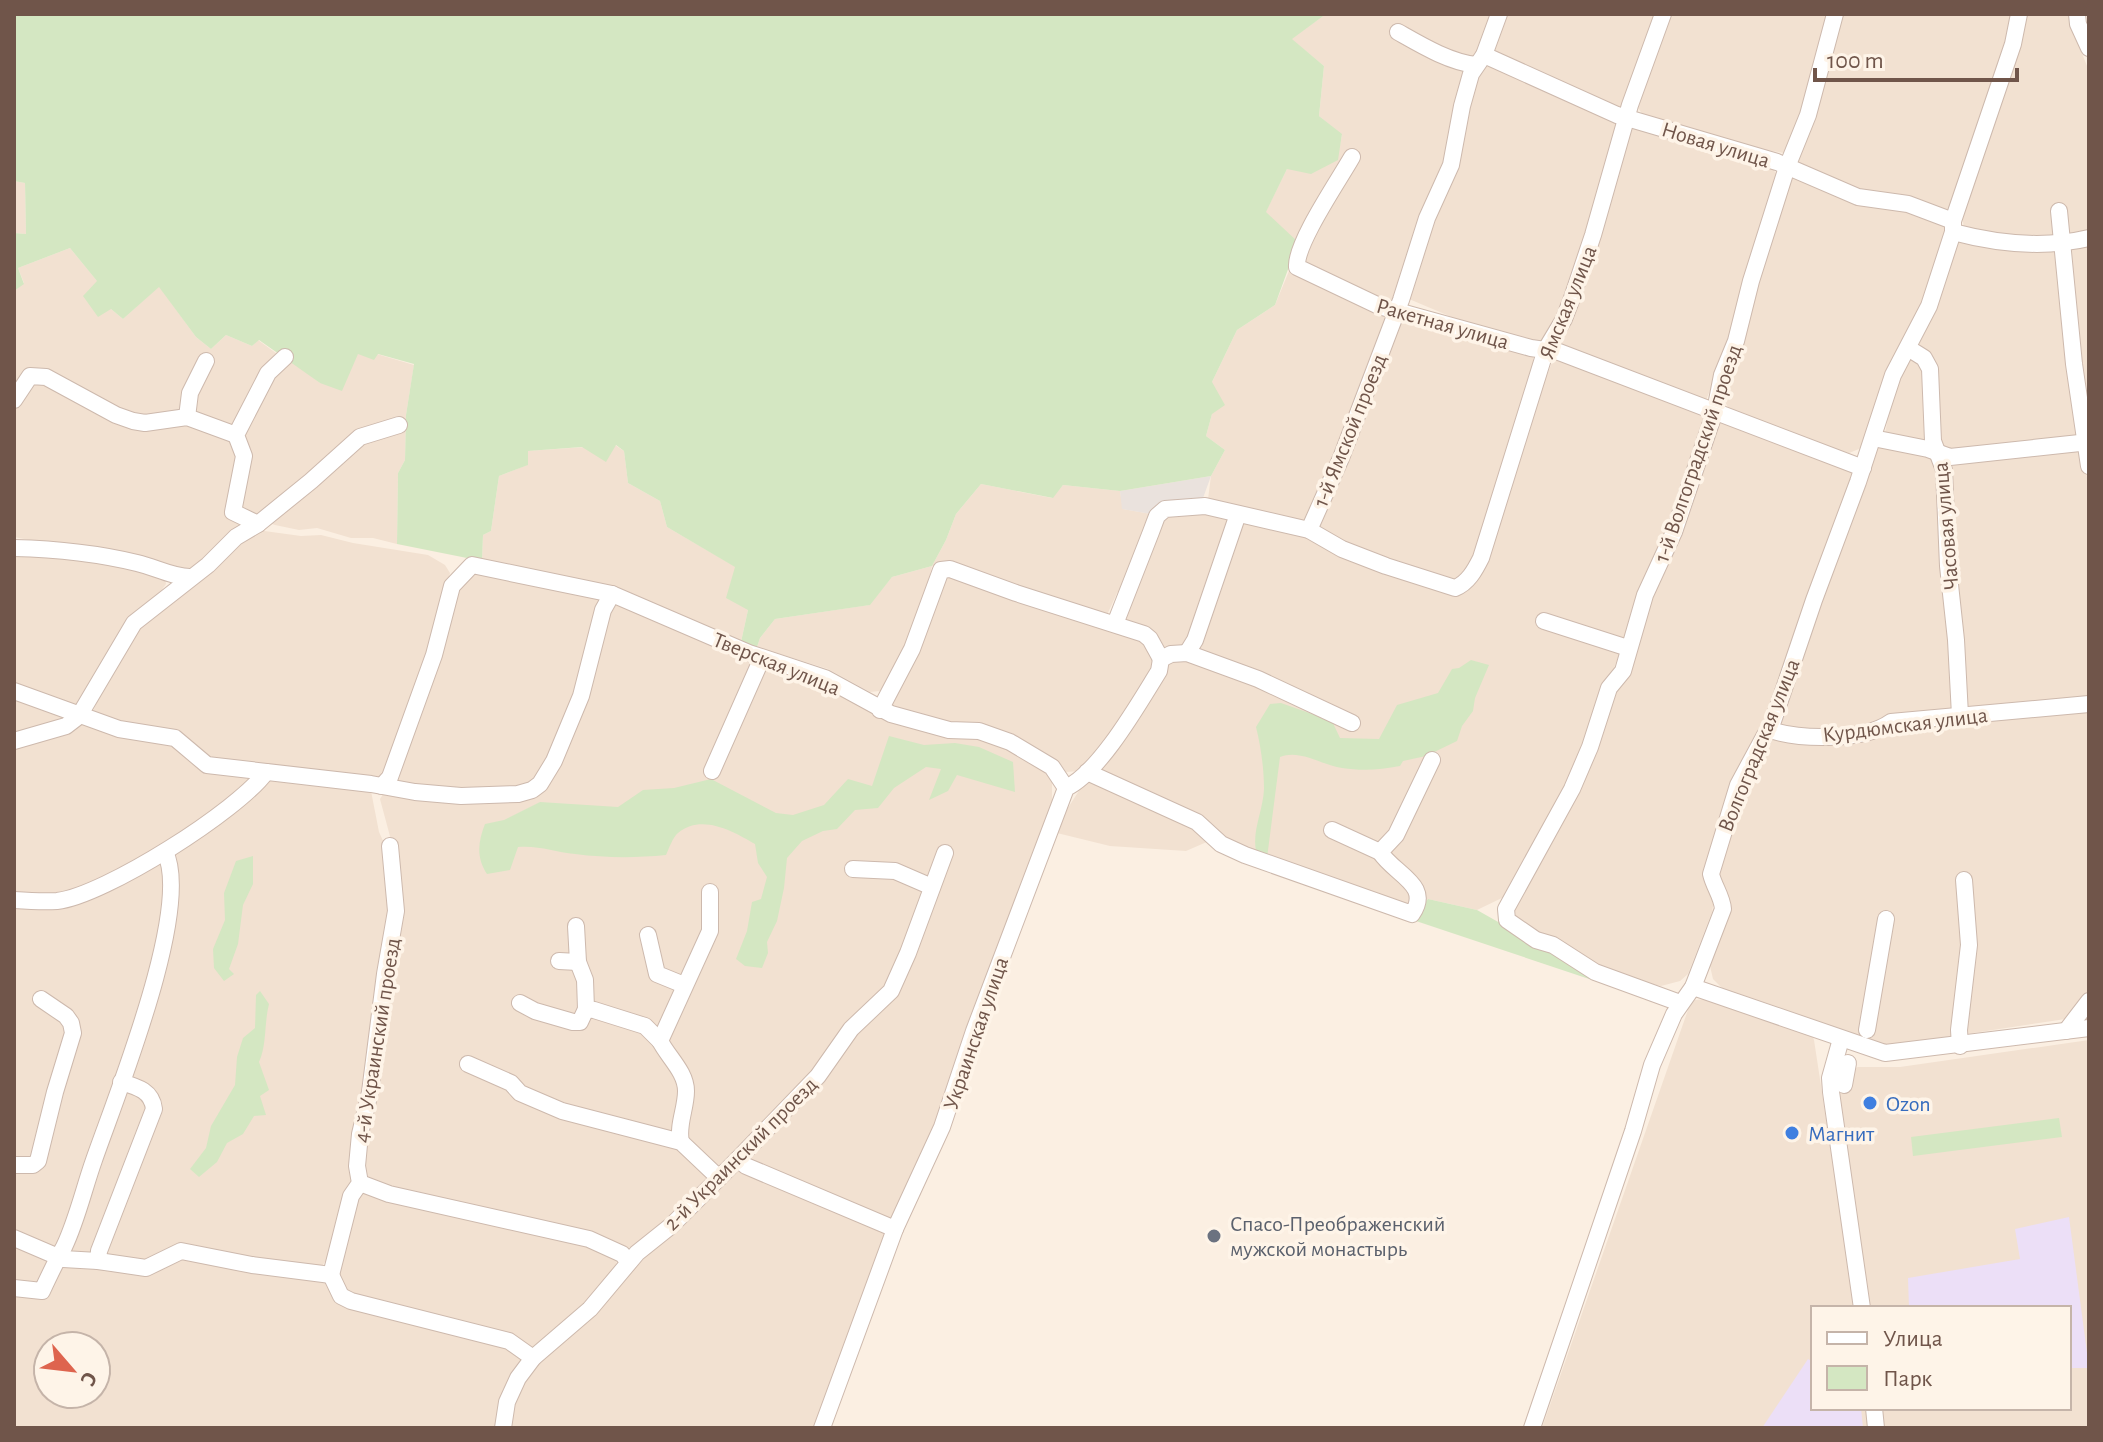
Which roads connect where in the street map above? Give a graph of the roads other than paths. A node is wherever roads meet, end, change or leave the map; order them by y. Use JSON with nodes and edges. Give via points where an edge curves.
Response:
{"nodes":[{"id":1,"x":1499,"y":14,"type":"edge"},
{"id":2,"x":1663,"y":14,"type":"edge"},
{"id":3,"x":1835,"y":14,"type":"edge"},
{"id":4,"x":2019,"y":14,"type":"edge"},
{"id":5,"x":2077,"y":14,"type":"edge"},
{"id":6,"x":1398,"y":32,"type":"dead end"},
{"id":7,"x":2089,"y":48,"type":"edge"},
{"id":8,"x":1480,"y":60,"type":"junction"},
{"id":9,"x":1628,"y":117,"type":"junction"},
{"id":10,"x":1352,"y":157,"type":"dead end"},
{"id":11,"x":1787,"y":167,"type":"junction"},
{"id":12,"x":2059,"y":211,"type":"dead end"},
{"id":13,"x":1953,"y":227,"type":"junction"},
{"id":14,"x":2089,"y":238,"type":"edge"},
{"id":15,"x":2061,"y":244,"type":"junction"},
{"id":16,"x":1396,"y":309,"type":"junction"},
{"id":17,"x":1908,"y":348,"type":"junction"},
{"id":18,"x":1546,"y":349,"type":"junction"},
{"id":19,"x":285,"y":357,"type":"dead end"},
{"id":20,"x":206,"y":361,"type":"dead end"},
{"id":21,"x":14,"y":400,"type":"edge"},
{"id":22,"x":1715,"y":411,"type":"junction"},
{"id":23,"x":187,"y":417,"type":"junction"},
{"id":24,"x":399,"y":425,"type":"dead end"},
{"id":25,"x":236,"y":435,"type":"junction"},
{"id":26,"x":1873,"y":438,"type":"junction"},
{"id":27,"x":2088,"y":442,"type":"edge"},
{"id":28,"x":1939,"y":454,"type":"junction"},
{"id":29,"x":2089,"y":466,"type":"edge"},
{"id":30,"x":1863,"y":468,"type":"junction"},
{"id":31,"x":1238,"y":514,"type":"junction"},
{"id":32,"x":258,"y":524,"type":"junction"},
{"id":33,"x":1309,"y":530,"type":"junction"},
{"id":34,"x":14,"y":548,"type":"edge"},
{"id":35,"x":190,"y":577,"type":"junction"},
{"id":36,"x":612,"y":594,"type":"junction"},
{"id":37,"x":1544,"y":621,"type":"dead end"},
{"id":38,"x":1115,"y":624,"type":"junction"},
{"id":39,"x":1628,"y":648,"type":"junction"},
{"id":40,"x":1187,"y":653,"type":"junction"},
{"id":41,"x":762,"y":658,"type":"junction"},
{"id":42,"x":1161,"y":659,"type":"junction"},
{"id":43,"x":14,"y":691,"type":"edge"},
{"id":44,"x":2089,"y":704,"type":"edge"},
{"id":45,"x":880,"y":710,"type":"junction"},
{"id":46,"x":1960,"y":715,"type":"junction"},
{"id":47,"x":79,"y":716,"type":"junction"},
{"id":48,"x":1352,"y":723,"type":"dead end"},
{"id":49,"x":1770,"y":730,"type":"junction"},
{"id":50,"x":14,"y":741,"type":"edge"},
{"id":51,"x":1432,"y":760,"type":"dead end"},
{"id":52,"x":712,"y":771,"type":"dead end"},
{"id":53,"x":266,"y":772,"type":"junction"},
{"id":54,"x":1087,"y":772,"type":"junction"},
{"id":55,"x":382,"y":786,"type":"junction"},
{"id":56,"x":1066,"y":788,"type":"junction"},
{"id":57,"x":1332,"y":830,"type":"dead end"},
{"id":58,"x":390,"y":846,"type":"dead end"},
{"id":59,"x":165,"y":852,"type":"junction"},
{"id":60,"x":1380,"y":852,"type":"junction"},
{"id":61,"x":945,"y":853,"type":"dead end"},
{"id":62,"x":853,"y":869,"type":"dead end"},
{"id":63,"x":1964,"y":880,"type":"dead end"},
{"id":64,"x":932,"y":887,"type":"junction"},
{"id":65,"x":710,"y":892,"type":"dead end"},
{"id":66,"x":14,"y":900,"type":"edge"},
{"id":67,"x":1886,"y":919,"type":"dead end"},
{"id":68,"x":576,"y":926,"type":"dead end"},
{"id":69,"x":648,"y":935,"type":"dead end"},
{"id":70,"x":559,"y":961,"type":"dead end"},
{"id":71,"x":578,"y":962,"type":"junction"},
{"id":72,"x":684,"y":985,"type":"junction"},
{"id":73,"x":1693,"y":987,"type":"junction"},
{"id":74,"x":41,"y":999,"type":"dead end"},
{"id":75,"x":2089,"y":1001,"type":"edge"},
{"id":76,"x":520,"y":1003,"type":"dead end"},
{"id":77,"x":1680,"y":1003,"type":"junction"},
{"id":78,"x":586,"y":1009,"type":"junction"},
{"id":79,"x":2089,"y":1028,"type":"edge"},
{"id":80,"x":1867,"y":1030,"type":"dead end"},
{"id":81,"x":2066,"y":1031,"type":"junction"},
{"id":82,"x":1841,"y":1039,"type":"junction"},
{"id":83,"x":660,"y":1041,"type":"junction"},
{"id":84,"x":1960,"y":1046,"type":"junction"},
{"id":85,"x":1848,"y":1063,"type":"dead end"},
{"id":86,"x":468,"y":1064,"type":"dead end"},
{"id":87,"x":121,"y":1082,"type":"junction"},
{"id":88,"x":1844,"y":1085,"type":"dead end"},
{"id":89,"x":681,"y":1142,"type":"junction"},
{"id":90,"x":738,"y":1159,"type":"junction"},
{"id":91,"x":14,"y":1165,"type":"edge"},
{"id":92,"x":719,"y":1178,"type":"junction"},
{"id":93,"x":360,"y":1183,"type":"junction"},
{"id":94,"x":895,"y":1229,"type":"junction"},
{"id":95,"x":14,"y":1238,"type":"edge"},
{"id":96,"x":56,"y":1258,"type":"junction"},
{"id":97,"x":98,"y":1261,"type":"junction"},
{"id":98,"x":629,"y":1262,"type":"junction"},
{"id":99,"x":331,"y":1275,"type":"junction"},
{"id":100,"x":14,"y":1288,"type":"edge"},
{"id":101,"x":1862,"y":1306,"type":"edge"},
{"id":102,"x":533,"y":1358,"type":"junction"},
{"id":103,"x":503,"y":1428,"type":"edge"},
{"id":104,"x":822,"y":1428,"type":"edge"},
{"id":105,"x":1532,"y":1428,"type":"edge"}],
"edges":[{"from":1,"to":8,"type":"street","name":"1-й Ямской проезд"},
{"from":2,"to":9,"type":"street","name":"Ямская улица"},
{"from":3,"to":11,"type":"street","name":"1-й Волгоградский проезд","via":[[1808,115]]},
{"from":4,"to":13,"type":"street","name":"Волгоградская улица"},
{"from":5,"to":7,"type":"street"},
{"from":6,"to":8,"type":"street","name":"Новая улица","via":[[1422,45]]},
{"from":8,"to":9,"type":"street","name":"Новая улица"},
{"from":8,"to":16,"type":"street","name":"1-й Ямской проезд","via":[[1462,106],[1451,165]]},
{"from":9,"to":11,"type":"street","name":"Новая улица"},
{"from":9,"to":18,"type":"street","name":"Ямская улица","via":[[1572,298]]},
{"from":10,"to":16,"type":"street","name":"Ракетная улица","via":[[1315,220],[1296,258],[1297,267]]},
{"from":11,"to":13,"type":"street","name":"Новая улица","via":[[1858,197],[1908,204]]},
{"from":11,"to":22,"type":"street","name":"1-й Волгоградский проезд"},
{"from":12,"to":15,"type":"street"},
{"from":13,"to":15,"type":"street","name":"Новая улица","via":[[2021,245]]},
{"from":13,"to":17,"type":"street","name":"Волгоградская улица","via":[[1929,306]]},
{"from":14,"to":15,"type":"street","name":"Новая улица"},
{"from":15,"to":27,"type":"street"},
{"from":16,"to":18,"type":"street","name":"Ракетная улица"},
{"from":16,"to":33,"type":"street","name":"1-й Ямской проезд"},
{"from":17,"to":26,"type":"street","name":"Волгоградская улица","via":[[1893,375]]},
{"from":17,"to":28,"type":"street","name":"Часовая улица","via":[[1930,369],[1933,441]]},
{"from":18,"to":22,"type":"street","name":"Ракетная улица"},
{"from":18,"to":33,"type":"street","name":"Ямская улица","via":[[1481,558],[1462,585],[1455,588],[1386,566]]},
{"from":19,"to":25,"type":"street","via":[[268,373]]},
{"from":20,"to":23,"type":"street","via":[[190,393]]},
{"from":21,"to":23,"type":"street","via":[[35,374],[133,421]]},
{"from":22,"to":30,"type":"street","name":"Ракетная улица"},
{"from":22,"to":39,"type":"street","name":"1-й Волгоградский проезд"},
{"from":23,"to":25,"type":"street"},
{"from":24,"to":32,"type":"street","via":[[360,437]]},
{"from":25,"to":32,"type":"street","via":[[244,456],[233,512]]},
{"from":26,"to":28,"type":"street"},
{"from":26,"to":30,"type":"street","name":"Волгоградская улица"},
{"from":27,"to":28,"type":"street","via":[[1979,456]]},
{"from":27,"to":29,"type":"street"},
{"from":28,"to":46,"type":"street","name":"Часовая улица"},
{"from":30,"to":49,"type":"street","name":"Волгоградская улица"},
{"from":31,"to":33,"type":"street"},
{"from":31,"to":38,"type":"street","via":[[1205,506],[1165,509],[1157,516]]},
{"from":31,"to":40,"type":"street"},
{"from":32,"to":35,"type":"street"},
{"from":34,"to":35,"type":"street","via":[[66,549]]},
{"from":35,"to":47,"type":"street","via":[[134,623]]},
{"from":36,"to":41,"type":"street","name":"Тверская улица"},
{"from":36,"to":55,"type":"street","via":[[581,696],[540,784],[504,797]]},
{"from":36,"to":55,"type":"street","name":"Тверская улица","via":[[472,565],[452,586],[434,655],[390,777]]},
{"from":37,"to":39,"type":"street"},
{"from":38,"to":42,"type":"street","via":[[1150,639]]},
{"from":38,"to":45,"type":"street","via":[[941,570],[912,649]]},
{"from":39,"to":77,"type":"street","name":"1-й Волгоградский проезд","via":[[1572,789],[1506,909],[1507,920],[1595,972]]},
{"from":40,"to":42,"type":"street"},
{"from":40,"to":48,"type":"street"},
{"from":41,"to":45,"type":"street","name":"Тверская улица","via":[[825,678]]},
{"from":41,"to":52,"type":"street"},
{"from":42,"to":54,"type":"street","via":[[1141,700]]},
{"from":43,"to":47,"type":"street"},
{"from":44,"to":46,"type":"street","name":"Курдюмская улица"},
{"from":45,"to":56,"type":"street","name":"Тверская улица","via":[[936,728],[979,731],[1010,742],[1052,767]]},
{"from":46,"to":49,"type":"street","name":"Курдюмская улица","via":[[1891,722],[1879,731],[1829,737]]},
{"from":47,"to":50,"type":"street","via":[[66,726]]},
{"from":47,"to":53,"type":"street","via":[[175,738],[207,765]]},
{"from":49,"to":73,"type":"street","name":"Волгоградская улица","via":[[1738,785],[1717,848],[1711,874],[1723,909]]},
{"from":51,"to":60,"type":"street","via":[[1396,835]]},
{"from":53,"to":55,"type":"street"},
{"from":53,"to":59,"type":"street","via":[[227,808]]},
{"from":54,"to":56,"type":"street"},
{"from":54,"to":60,"type":"street","via":[[1197,822],[1221,844],[1245,855],[1412,914],[1420,898],[1418,889]]},
{"from":56,"to":94,"type":"street","name":"Украинская улица","via":[[942,1127]]},
{"from":57,"to":60,"type":"street"},
{"from":58,"to":93,"type":"street","name":"4-й Украинский проезд","via":[[396,911],[360,1134]]},
{"from":59,"to":66,"type":"street","via":[[59,901]]},
{"from":59,"to":87,"type":"street","via":[[170,862],[166,937]]},
{"from":61,"to":64,"type":"street","name":"2-й Украинский проезд"},
{"from":62,"to":64,"type":"street","via":[[895,871]]},
{"from":63,"to":84,"type":"street","via":[[1969,945]]},
{"from":64,"to":90,"type":"street","name":"2-й Украинский проезд","via":[[891,991]]},
{"from":65,"to":72,"type":"street","via":[[710,931]]},
{"from":67,"to":80,"type":"street"},
{"from":68,"to":71,"type":"street"},
{"from":69,"to":72,"type":"street","via":[[657,974]]},
{"from":70,"to":71,"type":"street"},
{"from":71,"to":78,"type":"street"},
{"from":72,"to":83,"type":"street"},
{"from":73,"to":77,"type":"street","name":"Волгоградская улица"},
{"from":73,"to":82,"type":"street"},
{"from":74,"to":91,"type":"street","via":[[66,1016],[73,1033],[38,1161]]},
{"from":75,"to":81,"type":"street"},
{"from":76,"to":78,"type":"street","via":[[573,1022],[580,1022]]},
{"from":77,"to":105,"type":"street","name":"Волгоградская улица","via":[[1652,1065]]},
{"from":78,"to":83,"type":"street","via":[[645,1026]]},
{"from":79,"to":81,"type":"street"},
{"from":81,"to":84,"type":"street"},
{"from":82,"to":84,"type":"street","via":[[1885,1053]]},
{"from":82,"to":101,"type":"street","via":[[1831,1092]]},
{"from":83,"to":89,"type":"street","via":[[686,1090]]},
{"from":85,"to":88,"type":"street"},
{"from":86,"to":89,"type":"street","via":[[562,1111]]},
{"from":87,"to":96,"type":"street"},
{"from":87,"to":97,"type":"street","via":[[147,1092],[154,1109]]},
{"from":89,"to":92,"type":"street"},
{"from":90,"to":92,"type":"street","name":"2-й Украинский проезд"},
{"from":90,"to":94,"type":"street"},
{"from":92,"to":98,"type":"street","name":"2-й Украинский проезд"},
{"from":93,"to":98,"type":"street","via":[[589,1239]]},
{"from":93,"to":99,"type":"street","name":"4-й Украинский проезд","via":[[351,1196]]},
{"from":94,"to":104,"type":"street","name":"Украинская улица"},
{"from":95,"to":96,"type":"street"},
{"from":96,"to":97,"type":"street"},
{"from":96,"to":100,"type":"street","via":[[42,1291]]},
{"from":97,"to":99,"type":"street","via":[[146,1268],[181,1251]]},
{"from":98,"to":102,"type":"street","name":"2-й Украинский проезд","via":[[590,1309]]},
{"from":99,"to":102,"type":"street","via":[[341,1296],[351,1301],[509,1341]]},
{"from":102,"to":103,"type":"street","name":"2-й Украинский проезд","via":[[507,1402]]}]}
